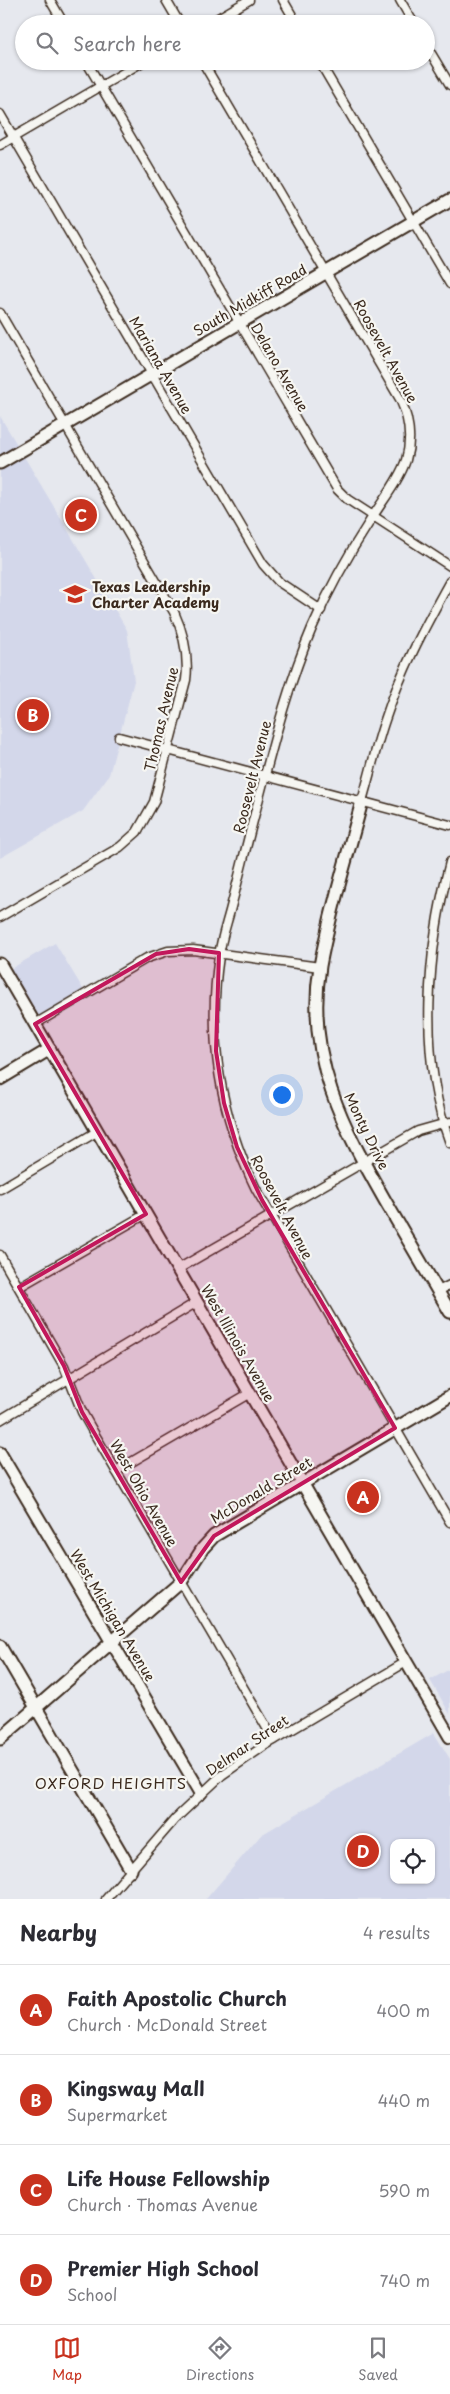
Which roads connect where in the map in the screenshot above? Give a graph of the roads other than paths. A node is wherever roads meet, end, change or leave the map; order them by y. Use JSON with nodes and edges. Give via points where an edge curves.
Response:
{"nodes":[{"id":1,"x":50,"y":0,"type":"edge"},
{"id":2,"x":166,"y":0,"type":"edge"},
{"id":3,"x":249,"y":0,"type":"edge"},
{"id":4,"x":283,"y":0,"type":"edge"},
{"id":5,"x":400,"y":0,"type":"edge"},
{"id":6,"x":59,"y":15,"type":"edge"},
{"id":7,"x":175,"y":15,"type":"edge"},
{"id":8,"x":223,"y":15,"type":"edge"},
{"id":9,"x":292,"y":15,"type":"edge"},
{"id":10,"x":409,"y":15,"type":"edge"},
{"id":11,"x":435,"y":60,"type":"edge"},
{"id":12,"x":91,"y":70,"type":"edge"},
{"id":13,"x":128,"y":70,"type":"edge"},
{"id":14,"x":207,"y":70,"type":"edge"},
{"id":15,"x":324,"y":70,"type":"edge"},
{"id":16,"x":450,"y":85,"type":"edge"},
{"id":17,"x":100,"y":86,"type":"junction"},
{"id":18,"x":0,"y":114,"type":"edge"},
{"id":19,"x":13,"y":137,"type":"junction"},
{"id":20,"x":0,"y":144,"type":"edge"},
{"id":21,"x":450,"y":200,"type":"edge"},
{"id":22,"x":413,"y":222,"type":"junction"},
{"id":23,"x":326,"y":273,"type":"junction"},
{"id":24,"x":450,"y":284,"type":"edge"},
{"id":25,"x":0,"y":313,"type":"edge"},
{"id":26,"x":239,"y":323,"type":"junction"},
{"id":27,"x":152,"y":374,"type":"junction"},
{"id":28,"x":66,"y":424,"type":"junction"},
{"id":29,"x":0,"y":463,"type":"edge"},
{"id":30,"x":373,"y":516,"type":"junction"},
{"id":31,"x":450,"y":566,"type":"edge"},
{"id":32,"x":450,"y":581,"type":"edge"},
{"id":33,"x":321,"y":610,"type":"junction"},
{"id":34,"x":119,"y":737,"type":"dead end"},
{"id":35,"x":168,"y":750,"type":"junction"},
{"id":36,"x":265,"y":775,"type":"junction"},
{"id":37,"x":362,"y":801,"type":"junction"},
{"id":38,"x":450,"y":826,"type":"edge"},
{"id":39,"x":450,"y":862,"type":"edge"},
{"id":40,"x":0,"y":917,"type":"edge"},
{"id":41,"x":219,"y":954,"type":"junction"},
{"id":42,"x":0,"y":964,"type":"edge"},
{"id":43,"x":320,"y":967,"type":"junction"},
{"id":44,"x":35,"y":1024,"type":"junction"},
{"id":45,"x":50,"y":1050,"type":"junction"},
{"id":46,"x":0,"y":1079,"type":"edge"},
{"id":47,"x":447,"y":1123,"type":"edge"},
{"id":48,"x":98,"y":1131,"type":"junction"},
{"id":49,"x":450,"y":1143,"type":"edge"},
{"id":50,"x":362,"y":1161,"type":"junction"},
{"id":51,"x":0,"y":1189,"type":"edge"},
{"id":52,"x":146,"y":1214,"type":"junction"},
{"id":53,"x":270,"y":1215,"type":"junction"},
{"id":54,"x":0,"y":1255,"type":"edge"},
{"id":55,"x":178,"y":1269,"type":"junction"},
{"id":56,"x":450,"y":1285,"type":"edge"},
{"id":57,"x":19,"y":1287,"type":"junction"},
{"id":58,"x":438,"y":1291,"type":"junction"},
{"id":59,"x":197,"y":1302,"type":"junction"},
{"id":60,"x":450,"y":1312,"type":"edge"},
{"id":61,"x":69,"y":1379,"type":"junction"},
{"id":62,"x":250,"y":1393,"type":"junction"},
{"id":63,"x":450,"y":1396,"type":"edge"},
{"id":64,"x":0,"y":1420,"type":"edge"},
{"id":65,"x":395,"y":1428,"type":"junction"},
{"id":66,"x":0,"y":1453,"type":"edge"},
{"id":67,"x":116,"y":1471,"type":"junction"},
{"id":68,"x":303,"y":1483,"type":"junction"},
{"id":69,"x":450,"y":1522,"type":"edge"},
{"id":70,"x":182,"y":1582,"type":"junction"},
{"id":71,"x":112,"y":1642,"type":"junction"},
{"id":72,"x":0,"y":1646,"type":"edge"},
{"id":73,"x":406,"y":1662,"type":"junction"},
{"id":74,"x":36,"y":1707,"type":"junction"},
{"id":75,"x":450,"y":1736,"type":"edge"},
{"id":76,"x":0,"y":1739,"type":"edge"},
{"id":77,"x":274,"y":1740,"type":"junction"},
{"id":78,"x":200,"y":1793,"type":"junction"},
{"id":79,"x":131,"y":1870,"type":"junction"},
{"id":80,"x":106,"y":1899,"type":"edge"}],
"edges":[{"from":1,"to":6,"type":"street"},
{"from":2,"to":7,"type":"street"},
{"from":3,"to":8,"type":"street"},
{"from":4,"to":9,"type":"street"},
{"from":5,"to":10,"type":"street"},
{"from":11,"to":16,"type":"street"},
{"from":12,"to":17,"type":"street","name":"Delano Avenue"},
{"from":13,"to":17,"type":"street"},
{"from":14,"to":23,"type":"street","name":"Roosevelt Avenue"},
{"from":15,"to":22,"type":"street"},
{"from":17,"to":19,"type":"street"},
{"from":17,"to":26,"type":"street","name":"Delano Avenue"},
{"from":18,"to":19,"type":"street","name":"Mariana Avenue"},
{"from":19,"to":20,"type":"street"},
{"from":19,"to":27,"type":"street","name":"Mariana Avenue"},
{"from":21,"to":22,"type":"street","name":"South Midkiff Road"},
{"from":22,"to":23,"type":"street","name":"South Midkiff Road"},
{"from":22,"to":24,"type":"street"},
{"from":23,"to":26,"type":"street","name":"South Midkiff Road"},
{"from":23,"to":30,"type":"street","name":"Roosevelt Avenue","via":[[407,416],[406,461]]},
{"from":25,"to":28,"type":"street","name":"Thomas Avenue"},
{"from":26,"to":27,"type":"street","name":"South Midkiff Road"},
{"from":26,"to":30,"type":"street","name":"Delano Avenue","via":[[336,489]]},
{"from":27,"to":28,"type":"street","name":"South Midkiff Road"},
{"from":27,"to":33,"type":"street","name":"Mariana Avenue","via":[[263,564],[279,582]]},
{"from":28,"to":29,"type":"street","name":"South Midkiff Road"},
{"from":28,"to":35,"type":"street","name":"Thomas Avenue","via":[[180,626],[186,650],[186,677]]},
{"from":30,"to":31,"type":"street","name":"Delano Avenue"},
{"from":30,"to":33,"type":"street","name":"Roosevelt Avenue","via":[[339,572]]},
{"from":32,"to":37,"type":"street","via":[[396,688]]},
{"from":33,"to":36,"type":"street","name":"Roosevelt Avenue","via":[[289,689]]},
{"from":34,"to":35,"type":"street"},
{"from":35,"to":36,"type":"street"},
{"from":35,"to":40,"type":"street","name":"Thomas Avenue","via":[[154,802],[134,835],[118,848]]},
{"from":36,"to":37,"type":"street"},
{"from":36,"to":41,"type":"street","name":"Roosevelt Avenue"},
{"from":37,"to":38,"type":"street"},
{"from":37,"to":43,"type":"street","name":"Monty Drive"},
{"from":39,"to":47,"type":"street","via":[[433,946],[430,1003],[433,1060]]},
{"from":41,"to":43,"type":"street"},
{"from":41,"to":44,"type":"street","via":[[189,949],[156,954]]},
{"from":41,"to":53,"type":"street","name":"Roosevelt Avenue","via":[[214,1018],[220,1084],[237,1147]]},
{"from":42,"to":44,"type":"street","name":"West Illinois Avenue"},
{"from":43,"to":50,"type":"street","name":"Monty Drive","via":[[318,1022],[324,1068],[342,1121]]},
{"from":44,"to":45,"type":"street","name":"West Illinois Avenue"},
{"from":45,"to":46,"type":"street"},
{"from":45,"to":48,"type":"street","name":"West Illinois Avenue"},
{"from":47,"to":49,"type":"street"},
{"from":47,"to":50,"type":"street","via":[[422,1129],[373,1158]]},
{"from":48,"to":51,"type":"street"},
{"from":48,"to":52,"type":"street","name":"West Illinois Avenue"},
{"from":50,"to":53,"type":"street"},
{"from":50,"to":58,"type":"street","name":"Monty Drive"},
{"from":52,"to":55,"type":"street","name":"West Illinois Avenue"},
{"from":52,"to":57,"type":"street"},
{"from":53,"to":55,"type":"street"},
{"from":53,"to":65,"type":"street","name":"Roosevelt Avenue"},
{"from":54,"to":57,"type":"street","name":"West Ohio Avenue"},
{"from":55,"to":59,"type":"street","name":"West Illinois Avenue"},
{"from":56,"to":58,"type":"street"},
{"from":57,"to":61,"type":"street","name":"West Ohio Avenue"},
{"from":58,"to":60,"type":"street","name":"Monty Drive"},
{"from":59,"to":61,"type":"street"},
{"from":59,"to":62,"type":"street","name":"West Illinois Avenue"},
{"from":61,"to":64,"type":"street"},
{"from":61,"to":67,"type":"street","name":"West Ohio Avenue","via":[[82,1412]]},
{"from":62,"to":67,"type":"street"},
{"from":62,"to":68,"type":"street","name":"West Illinois Avenue"},
{"from":63,"to":65,"type":"street","name":"McDonald Street"},
{"from":65,"to":68,"type":"street","name":"McDonald Street"},
{"from":65,"to":69,"type":"street","name":"Roosevelt Avenue"},
{"from":66,"to":71,"type":"street","name":"West Michigan Avenue"},
{"from":67,"to":70,"type":"street","name":"West Ohio Avenue"},
{"from":68,"to":70,"type":"street","name":"McDonald Street","via":[[214,1536]]},
{"from":68,"to":73,"type":"street","name":"West Illinois Avenue"},
{"from":70,"to":71,"type":"street","name":"McDonald Street"},
{"from":70,"to":77,"type":"street","name":"West Ohio Avenue"},
{"from":71,"to":74,"type":"street","name":"McDonald Street"},
{"from":71,"to":78,"type":"street","name":"West Michigan Avenue"},
{"from":72,"to":74,"type":"street"},
{"from":73,"to":75,"type":"street","name":"West Illinois Avenue"},
{"from":73,"to":77,"type":"street","name":"Delmar Street"},
{"from":74,"to":76,"type":"street","name":"McDonald Street"},
{"from":74,"to":79,"type":"street"},
{"from":77,"to":78,"type":"street","name":"Delmar Street","via":[[240,1761]]},
{"from":78,"to":79,"type":"street","name":"Delmar Street"},
{"from":79,"to":80,"type":"street","name":"Delmar Street"}]}
